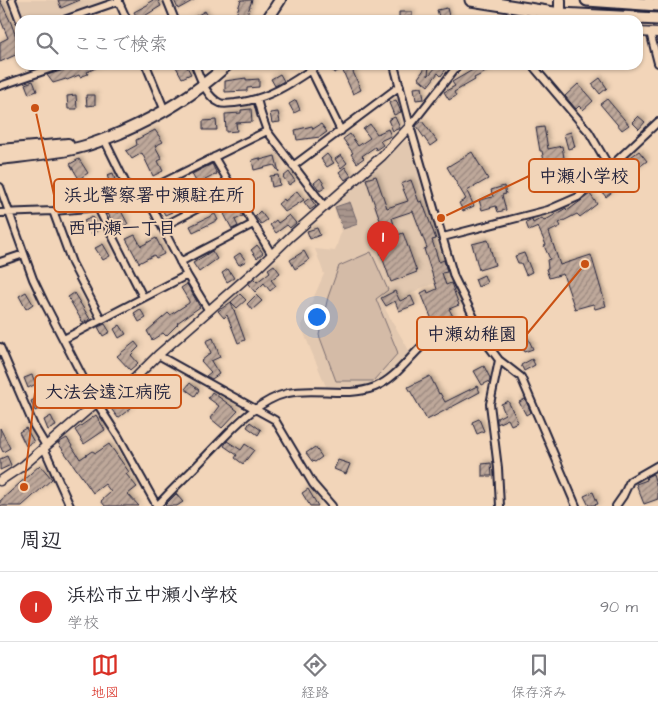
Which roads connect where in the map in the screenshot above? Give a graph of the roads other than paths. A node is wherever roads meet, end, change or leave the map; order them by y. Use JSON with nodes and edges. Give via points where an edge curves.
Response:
{"nodes":[{"id":1,"x":12,"y":0,"type":"edge"},
{"id":2,"x":119,"y":0,"type":"edge"},
{"id":3,"x":167,"y":0,"type":"edge"},
{"id":4,"x":280,"y":0,"type":"edge"},
{"id":5,"x":471,"y":0,"type":"edge"},
{"id":6,"x":560,"y":0,"type":"edge"},
{"id":7,"x":587,"y":0,"type":"edge"},
{"id":8,"x":658,"y":5,"type":"edge"},
{"id":9,"x":560,"y":14,"type":"junction"},
{"id":10,"x":18,"y":15,"type":"edge"},
{"id":11,"x":78,"y":15,"type":"edge"},
{"id":12,"x":125,"y":15,"type":"edge"},
{"id":13,"x":174,"y":15,"type":"edge"},
{"id":14,"x":270,"y":15,"type":"edge"},
{"id":15,"x":580,"y":15,"type":"edge"},
{"id":16,"x":643,"y":18,"type":"edge"},
{"id":17,"x":658,"y":19,"type":"edge"},
{"id":18,"x":654,"y":33,"type":"edge"},
{"id":19,"x":658,"y":63,"type":"edge"},
{"id":20,"x":46,"y":70,"type":"edge"},
{"id":21,"x":148,"y":70,"type":"edge"},
{"id":22,"x":197,"y":70,"type":"edge"},
{"id":23,"x":222,"y":70,"type":"edge"},
{"id":24,"x":311,"y":70,"type":"joint"},
{"id":25,"x":395,"y":70,"type":"edge"},
{"id":26,"x":454,"y":70,"type":"edge"},
{"id":27,"x":536,"y":70,"type":"edge"},
{"id":28,"x":40,"y":72,"type":"joint"},
{"id":29,"x":0,"y":86,"type":"edge"},
{"id":30,"x":204,"y":86,"type":"junction"},
{"id":31,"x":400,"y":86,"type":"junction"},
{"id":32,"x":257,"y":99,"type":"junction"},
{"id":33,"x":165,"y":111,"type":"junction"},
{"id":34,"x":658,"y":122,"type":"edge"},
{"id":35,"x":410,"y":126,"type":"junction"},
{"id":36,"x":267,"y":131,"type":"junction"},
{"id":37,"x":341,"y":131,"type":"junction"},
{"id":38,"x":99,"y":141,"type":"junction"},
{"id":39,"x":0,"y":150,"type":"edge"},
{"id":40,"x":214,"y":157,"type":"junction"},
{"id":41,"x":0,"y":159,"type":"edge"},
{"id":42,"x":293,"y":166,"type":"junction"},
{"id":43,"x":610,"y":168,"type":"junction"},
{"id":44,"x":0,"y":187,"type":"edge"},
{"id":45,"x":233,"y":190,"type":"junction"},
{"id":46,"x":144,"y":192,"type":"junction"},
{"id":47,"x":132,"y":196,"type":"junction"},
{"id":48,"x":97,"y":206,"type":"junction"},
{"id":49,"x":325,"y":207,"type":"junction"},
{"id":50,"x":53,"y":211,"type":"junction"},
{"id":51,"x":9,"y":212,"type":"junction"},
{"id":52,"x":0,"y":213,"type":"edge"},
{"id":53,"x":253,"y":224,"type":"junction"},
{"id":54,"x":162,"y":226,"type":"junction"},
{"id":55,"x":443,"y":237,"type":"junction"},
{"id":56,"x":24,"y":254,"type":"junction"},
{"id":57,"x":272,"y":255,"type":"junction"},
{"id":58,"x":0,"y":262,"type":"edge"},
{"id":59,"x":180,"y":262,"type":"junction"},
{"id":60,"x":187,"y":275,"type":"junction"},
{"id":61,"x":143,"y":298,"type":"junction"},
{"id":62,"x":209,"y":311,"type":"junction"},
{"id":63,"x":473,"y":317,"type":"junction"},
{"id":64,"x":101,"y":319,"type":"junction"},
{"id":65,"x":64,"y":339,"type":"junction"},
{"id":66,"x":0,"y":348,"type":"edge"},
{"id":67,"x":158,"y":355,"type":"junction"},
{"id":68,"x":499,"y":360,"type":"junction"},
{"id":69,"x":97,"y":402,"type":"junction"},
{"id":70,"x":256,"y":409,"type":"junction"},
{"id":71,"x":45,"y":447,"type":"junction"},
{"id":72,"x":658,"y":465,"type":"edge"},
{"id":73,"x":0,"y":480,"type":"edge"},
{"id":74,"x":156,"y":504,"type":"edge"},
{"id":75,"x":70,"y":506,"type":"edge"},
{"id":76,"x":332,"y":506,"type":"edge"},
{"id":77,"x":500,"y":506,"type":"edge"},
{"id":78,"x":576,"y":506,"type":"edge"},
{"id":79,"x":616,"y":506,"type":"edge"}],
"edges":[{"from":1,"to":10,"type":"street"},
{"from":2,"to":11,"type":"street"},
{"from":2,"to":12,"type":"street"},
{"from":3,"to":13,"type":"street"},
{"from":4,"to":14,"type":"main road"},
{"from":5,"to":9,"type":"highway"},
{"from":6,"to":9,"type":"main road"},
{"from":7,"to":8,"type":"highway"},
{"from":9,"to":15,"type":"highway"},
{"from":16,"to":17,"type":"highway"},
{"from":18,"to":19,"type":"street"},
{"from":20,"to":28,"type":"street"},
{"from":21,"to":33,"type":"street"},
{"from":22,"to":30,"type":"street"},
{"from":23,"to":30,"type":"main road"},
{"from":24,"to":32,"type":"street"},
{"from":24,"to":37,"type":"street"},
{"from":25,"to":31,"type":"street"},
{"from":26,"to":35,"type":"street"},
{"from":27,"to":43,"type":"street","via":[[589,132]]},
{"from":28,"to":29,"type":"street"},
{"from":30,"to":32,"type":"street","via":[[220,103]]},
{"from":30,"to":33,"type":"main road"},
{"from":31,"to":35,"type":"street"},
{"from":31,"to":37,"type":"street"},
{"from":32,"to":36,"type":"street"},
{"from":33,"to":38,"type":"main road"},
{"from":34,"to":43,"type":"street"},
{"from":35,"to":49,"type":"street"},
{"from":35,"to":55,"type":"street"},
{"from":36,"to":40,"type":"street"},
{"from":36,"to":42,"type":"street"},
{"from":37,"to":42,"type":"street"},
{"from":38,"to":39,"type":"main road"},
{"from":38,"to":41,"type":"main road","via":[[62,151]]},
{"from":38,"to":47,"type":"street"},
{"from":40,"to":45,"type":"street"},
{"from":40,"to":46,"type":"street"},
{"from":42,"to":49,"type":"street"},
{"from":43,"to":55,"type":"street","via":[[578,197],[548,210]]},
{"from":44,"to":51,"type":"street"},
{"from":45,"to":53,"type":"street"},
{"from":45,"to":54,"type":"street"},
{"from":46,"to":47,"type":"street"},
{"from":46,"to":54,"type":"street"},
{"from":47,"to":48,"type":"street"},
{"from":48,"to":50,"type":"street"},
{"from":48,"to":61,"type":"street"},
{"from":49,"to":57,"type":"street"},
{"from":50,"to":51,"type":"street"},
{"from":50,"to":64,"type":"street","via":[[72,263]]},
{"from":51,"to":52,"type":"street"},
{"from":51,"to":56,"type":"street"},
{"from":53,"to":57,"type":"street"},
{"from":53,"to":59,"type":"street"},
{"from":54,"to":59,"type":"street"},
{"from":55,"to":63,"type":"street","via":[[454,277]]},
{"from":56,"to":58,"type":"street"},
{"from":56,"to":65,"type":"street","via":[[33,279]]},
{"from":57,"to":62,"type":"street"},
{"from":59,"to":60,"type":"street"},
{"from":60,"to":61,"type":"street"},
{"from":60,"to":62,"type":"street"},
{"from":61,"to":64,"type":"street"},
{"from":62,"to":67,"type":"street"},
{"from":63,"to":68,"type":"street"},
{"from":63,"to":70,"type":"street","via":[[437,334],[392,376],[376,386],[354,393],[286,394]]},
{"from":64,"to":65,"type":"street"},
{"from":65,"to":69,"type":"street"},
{"from":66,"to":71,"type":"street"},
{"from":67,"to":69,"type":"street","via":[[131,382]]},
{"from":67,"to":70,"type":"street"},
{"from":68,"to":77,"type":"street","via":[[490,404]]},
{"from":68,"to":78,"type":"street","via":[[521,378]]},
{"from":69,"to":71,"type":"street"},
{"from":69,"to":74,"type":"street"},
{"from":70,"to":74,"type":"street"},
{"from":70,"to":76,"type":"street","via":[[275,420],[314,484]]},
{"from":71,"to":73,"type":"street"},
{"from":71,"to":75,"type":"street"},
{"from":72,"to":79,"type":"street","via":[[630,481]]}]}
